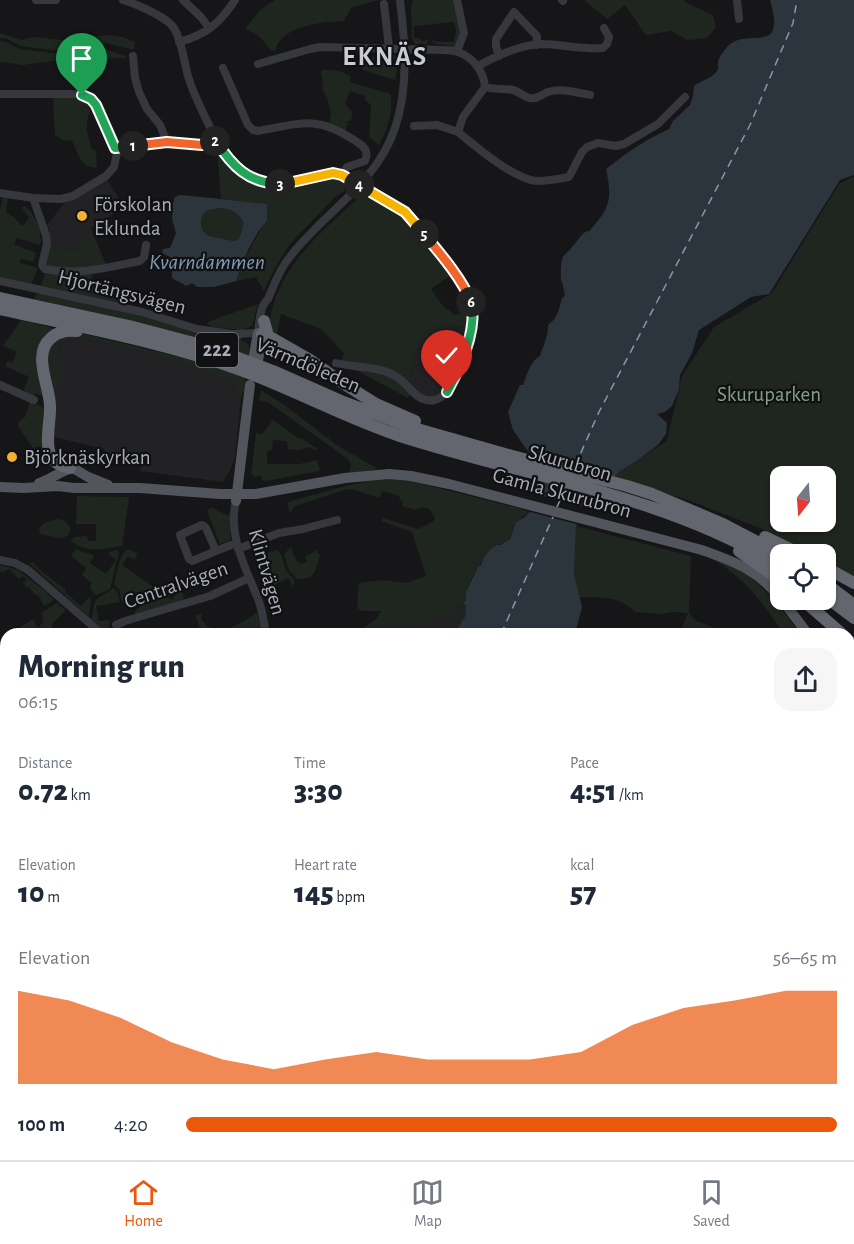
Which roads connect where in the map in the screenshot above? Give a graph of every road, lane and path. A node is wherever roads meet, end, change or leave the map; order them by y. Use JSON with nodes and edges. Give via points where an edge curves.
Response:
{"nodes":[{"id":1,"x":36,"y":0,"type":"edge"},
{"id":2,"x":55,"y":0,"type":"edge"},
{"id":3,"x":123,"y":0,"type":"edge"},
{"id":4,"x":183,"y":0,"type":"edge"},
{"id":5,"x":235,"y":0,"type":"edge"},
{"id":6,"x":400,"y":0,"type":"edge"},
{"id":7,"x":457,"y":0,"type":"edge"},
{"id":8,"x":737,"y":0,"type":"edge"},
{"id":9,"x":384,"y":4,"type":"dead end"},
{"id":10,"x":739,"y":19,"type":"dead end"},
{"id":11,"x":209,"y":28,"type":"junction"},
{"id":12,"x":604,"y":28,"type":"dead end"},
{"id":13,"x":179,"y":42,"type":"junction"},
{"id":14,"x":495,"y":43,"type":"junction"},
{"id":15,"x":536,"y":45,"type":"junction"},
{"id":16,"x":389,"y":48,"type":"junction"},
{"id":17,"x":404,"y":49,"type":"junction"},
{"id":18,"x":457,"y":51,"type":"junction"},
{"id":19,"x":132,"y":56,"type":"dead end"},
{"id":20,"x":500,"y":56,"type":"junction"},
{"id":21,"x":258,"y":64,"type":"dead end"},
{"id":22,"x":481,"y":64,"type":"junction"},
{"id":23,"x":223,"y":68,"type":"dead end"},
{"id":24,"x":485,"y":87,"type":"junction"},
{"id":25,"x":0,"y":94,"type":"edge"},
{"id":26,"x":590,"y":95,"type":"dead end"},
{"id":27,"x":685,"y":96,"type":"dead end"},
{"id":28,"x":414,"y":126,"type":"dead end"},
{"id":29,"x":458,"y":132,"type":"junction"},
{"id":30,"x":216,"y":141,"type":"junction"},
{"id":31,"x":167,"y":142,"type":"junction"},
{"id":32,"x":115,"y":148,"type":"junction"},
{"id":33,"x":342,"y":175,"type":"junction"},
{"id":34,"x":360,"y":185,"type":"junction"},
{"id":35,"x":0,"y":193,"type":"edge"},
{"id":36,"x":33,"y":198,"type":"junction"},
{"id":37,"x":146,"y":245,"type":"dead end"},
{"id":38,"x":0,"y":281,"type":"edge"},
{"id":39,"x":0,"y":298,"type":"edge"},
{"id":40,"x":267,"y":299,"type":"junction"},
{"id":41,"x":0,"y":309,"type":"edge"},
{"id":42,"x":261,"y":334,"type":"junction"},
{"id":43,"x":152,"y":344,"type":"junction"},
{"id":44,"x":255,"y":361,"type":"dead end"},
{"id":45,"x":336,"y":363,"type":"dead end"},
{"id":46,"x":0,"y":385,"type":"edge"},
{"id":47,"x":253,"y":386,"type":"dead end"},
{"id":48,"x":34,"y":400,"type":"dead end"},
{"id":49,"x":423,"y":433,"type":"junction"},
{"id":50,"x":75,"y":470,"type":"junction"},
{"id":51,"x":18,"y":486,"type":"junction"},
{"id":52,"x":0,"y":487,"type":"edge"},
{"id":53,"x":74,"y":488,"type":"junction"},
{"id":54,"x":114,"y":488,"type":"junction"},
{"id":55,"x":239,"y":497,"type":"junction"},
{"id":56,"x":337,"y":520,"type":"dead end"},
{"id":57,"x":707,"y":522,"type":"junction"},
{"id":58,"x":770,"y":544,"type":"edge"},
{"id":59,"x":237,"y":546,"type":"junction"},
{"id":60,"x":770,"y":550,"type":"edge"},
{"id":61,"x":216,"y":551,"type":"junction"},
{"id":62,"x":0,"y":560,"type":"edge"},
{"id":63,"x":770,"y":560,"type":"edge"},
{"id":64,"x":770,"y":573,"type":"edge"},
{"id":65,"x":836,"y":573,"type":"edge"},
{"id":66,"x":249,"y":578,"type":"junction"},
{"id":67,"x":854,"y":583,"type":"edge"},
{"id":68,"x":770,"y":585,"type":"edge"},
{"id":69,"x":836,"y":591,"type":"edge"},
{"id":70,"x":836,"y":604,"type":"edge"},
{"id":71,"x":854,"y":605,"type":"edge"},
{"id":72,"x":789,"y":610,"type":"edge"},
{"id":73,"x":814,"y":610,"type":"edge"},
{"id":74,"x":792,"y":614,"type":"junction"},
{"id":75,"x":854,"y":618,"type":"edge"},
{"id":76,"x":116,"y":626,"type":"dead end"},
{"id":77,"x":95,"y":628,"type":"edge"},
{"id":78,"x":265,"y":628,"type":"edge"},
{"id":79,"x":800,"y":628,"type":"edge"},
{"id":80,"x":803,"y":628,"type":"edge"},
{"id":81,"x":835,"y":628,"type":"edge"}],
"edges":[{"from":1,"to":2,"type":"street"},
{"from":3,"to":13,"type":"street","via":[[168,22]]},
{"from":4,"to":11,"type":"street"},
{"from":5,"to":11,"type":"street","via":[[224,17]]},
{"from":6,"to":17,"type":"street"},
{"from":7,"to":18,"type":"street","via":[[464,33]]},
{"from":8,"to":10,"type":"street"},
{"from":9,"to":16,"type":"street"},
{"from":11,"to":13,"type":"street"},
{"from":12,"to":15,"type":"street","via":[[609,37],[603,48]]},
{"from":13,"to":30,"type":"street","via":[[196,98]]},
{"from":14,"to":15,"type":"street","via":[[514,12],[537,36]]},
{"from":14,"to":20,"type":"street"},
{"from":14,"to":22,"type":"street"},
{"from":15,"to":20,"type":"street"},
{"from":16,"to":17,"type":"street"},
{"from":16,"to":21,"type":"street","via":[[310,48]]},
{"from":17,"to":18,"type":"street"},
{"from":17,"to":34,"type":"street","via":[[403,88],[395,129],[380,159]]},
{"from":18,"to":22,"type":"street"},
{"from":19,"to":31,"type":"street","via":[[139,92]]},
{"from":20,"to":22,"type":"street"},
{"from":22,"to":24,"type":"street"},
{"from":23,"to":33,"type":"street","via":[[253,130],[313,123],[330,127],[363,146],[367,152],[365,161],[347,167]]},
{"from":24,"to":26,"type":"street","via":[[513,90],[532,99],[559,90]]},
{"from":24,"to":29,"type":"street","via":[[463,117]]},
{"from":25,"to":32,"type":"street","via":[[86,96],[96,105]]},
{"from":27,"to":29,"type":"street","via":[[658,124],[624,144],[598,143],[587,147],[566,178],[536,181],[521,177]]},
{"from":28,"to":29,"type":"street","via":[[435,125]]},
{"from":30,"to":31,"type":"street","via":[[202,145]]},
{"from":30,"to":33,"type":"street","via":[[237,168],[263,182],[288,183],[328,173]]},
{"from":31,"to":32,"type":"street"},
{"from":32,"to":36,"type":"street","via":[[116,163],[106,176],[70,197]]},
{"from":33,"to":34,"type":"street"},
{"from":34,"to":40,"type":"street","via":[[288,259]]},
{"from":34,"to":45,"type":"street","via":[[411,218],[468,295],[472,314],[463,358],[447,392],[438,400],[423,399],[385,371]]},
{"from":35,"to":36,"type":"street"},
{"from":36,"to":37,"type":"street","via":[[46,235],[44,268],[92,271],[140,261]]},
{"from":38,"to":42,"type":"street","name":"Hjortängsvägen","via":[[142,312],[197,329]]},
{"from":39,"to":49,"type":"highway","name":"Värmdöleden","number":"222","via":[[209,347]]},
{"from":40,"to":42,"type":"street"},
{"from":40,"to":42,"type":"street","via":[[260,318]]},
{"from":41,"to":43,"type":"highway","name":"Värmdöleden","number":"222"},
{"from":42,"to":44,"type":"main road"},
{"from":42,"to":49,"type":"highway","via":[[293,350]]},
{"from":43,"to":49,"type":"highway","name":"Värmdöleden","number":"222","via":[[242,370],[351,417]]},
{"from":43,"to":50,"type":"highway","via":[[71,330],[57,333],[47,342],[42,358],[50,402],[48,446],[52,459]]},
{"from":46,"to":48,"type":"street"},
{"from":47,"to":55,"type":"main road"},
{"from":49,"to":57,"type":"highway","name":"Skurubron","number":"222"},
{"from":49,"to":57,"type":"highway","name":"Skurubron","number":"222","via":[[687,503]]},
{"from":50,"to":51,"type":"main road","via":[[42,483]]},
{"from":50,"to":53,"type":"main road","via":[[82,477],[81,484]]},
{"from":50,"to":54,"type":"main road"},
{"from":51,"to":52,"type":"main road"},
{"from":51,"to":53,"type":"main road","name":"Gamla Skurubron"},
{"from":53,"to":54,"type":"main road","name":"Gamla Skurubron"},
{"from":54,"to":55,"type":"main road","name":"Gamla Skurubron","via":[[170,491],[219,500]]},
{"from":55,"to":59,"type":"street","name":"Klintvägen","via":[[235,520]]},
{"from":55,"to":68,"type":"main road","name":"Gamla Skurubron","via":[[270,497],[345,478],[411,476],[702,550],[738,563]]},
{"from":56,"to":59,"type":"street"},
{"from":57,"to":58,"type":"highway"},
{"from":57,"to":60,"type":"highway","number":"222"},
{"from":57,"to":63,"type":"highway","number":"222"},
{"from":57,"to":64,"type":"highway"},
{"from":59,"to":61,"type":"street"},
{"from":59,"to":66,"type":"street","name":"Klintvägen"},
{"from":61,"to":61,"type":"street","via":[[204,525],[180,535],[190,561]]},
{"from":62,"to":77,"type":"street","via":[[28,570]]},
{"from":65,"to":67,"type":"highway"},
{"from":66,"to":76,"type":"street","name":"Centralvägen","via":[[210,596]]},
{"from":66,"to":78,"type":"street","name":"Klintvägen"},
{"from":69,"to":71,"type":"highway"},
{"from":70,"to":75,"type":"highway"},
{"from":72,"to":74,"type":"main road","name":"Gamla Skurubron"},
{"from":73,"to":81,"type":"highway"},
{"from":74,"to":79,"type":"main road"},
{"from":74,"to":80,"type":"main road"}]}
